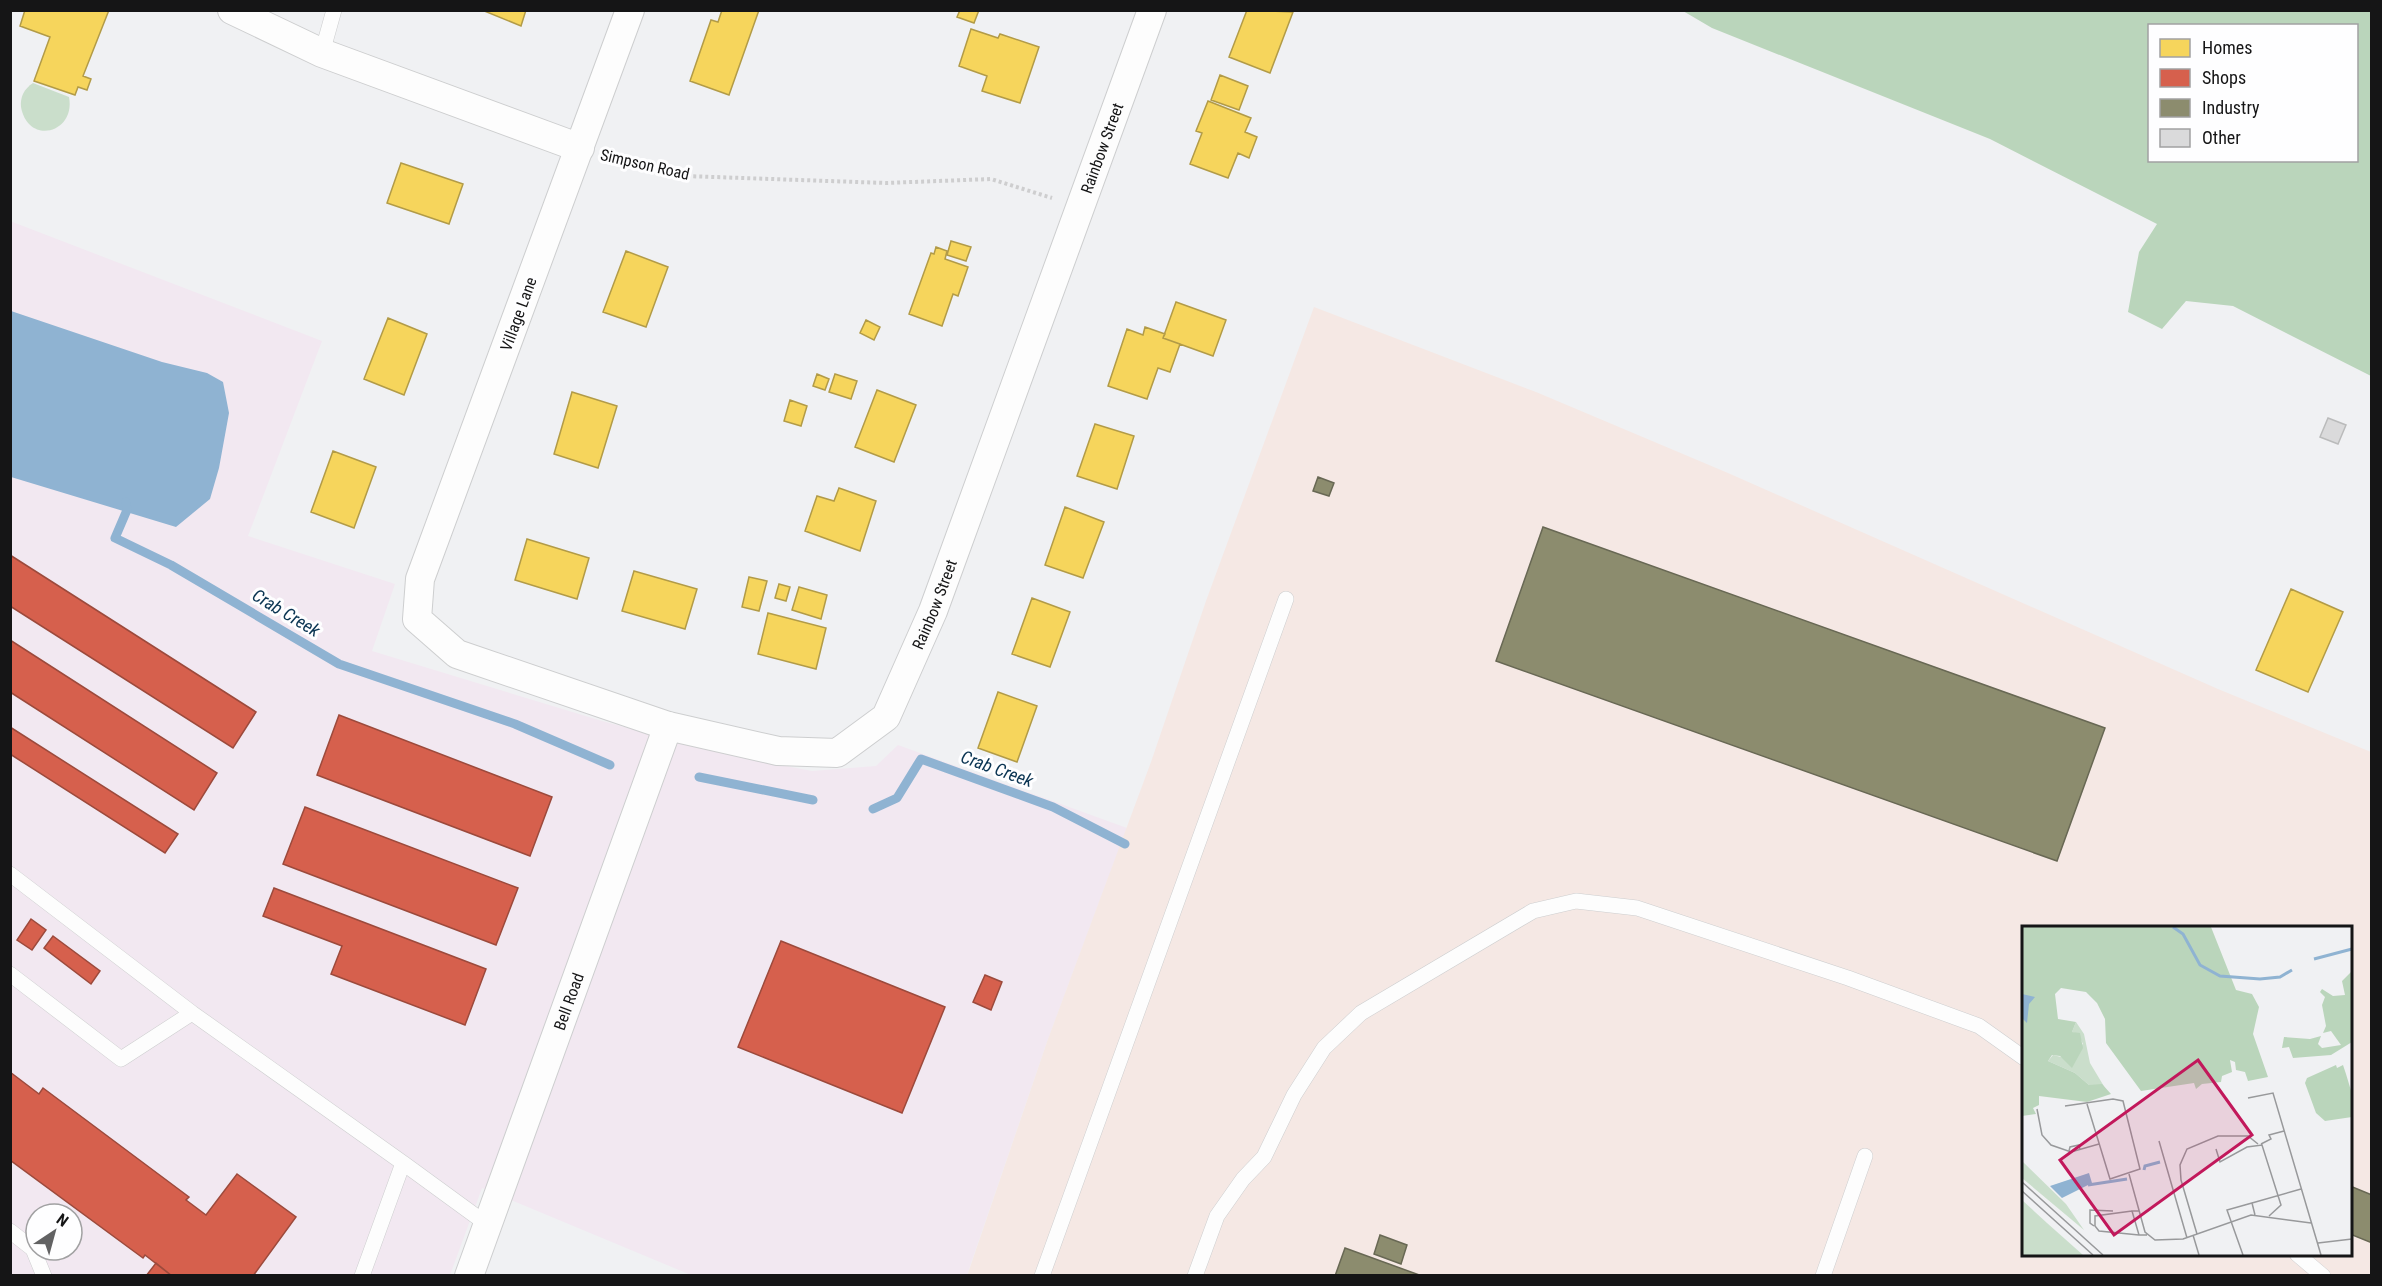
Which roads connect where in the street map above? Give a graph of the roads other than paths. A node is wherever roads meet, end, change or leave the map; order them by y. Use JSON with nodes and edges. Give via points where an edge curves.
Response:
{"nodes":[{"id":1,"x":232,"y":10,"type":"edge"},
{"id":2,"x":334,"y":10,"type":"edge"},
{"id":3,"x":630,"y":10,"type":"edge"},
{"id":4,"x":1152,"y":10,"type":"edge"},
{"id":5,"x":322,"y":53,"type":"junction"},
{"id":6,"x":580,"y":148,"type":"junction"},
{"id":7,"x":1286,"y":599,"type":"dead end"},
{"id":8,"x":417,"y":619,"type":"joint"},
{"id":9,"x":668,"y":726,"type":"junction"},
{"id":10,"x":10,"y":874,"type":"edge"},
{"id":11,"x":10,"y":974,"type":"edge"},
{"id":12,"x":192,"y":1013,"type":"junction"},
{"id":13,"x":2022,"y":1057,"type":"edge"},
{"id":14,"x":1865,"y":1156,"type":"dead end"},
{"id":15,"x":403,"y":1163,"type":"junction"},
{"id":16,"x":488,"y":1225,"type":"junction"},
{"id":17,"x":10,"y":1231,"type":"edge"},
{"id":18,"x":2299,"y":1256,"type":"edge"},
{"id":19,"x":44,"y":1275,"type":"edge"},
{"id":20,"x":362,"y":1275,"type":"edge"},
{"id":21,"x":469,"y":1275,"type":"edge"},
{"id":22,"x":1042,"y":1275,"type":"edge"},
{"id":23,"x":1196,"y":1275,"type":"edge"},
{"id":24,"x":1823,"y":1275,"type":"edge"},
{"id":25,"x":2323,"y":1275,"type":"edge"}],
"edges":[{"from":1,"to":5,"type":"street","name":"Simpson Road"},
{"from":2,"to":5,"type":"lane"},
{"from":3,"to":6,"type":"street","name":"Village Lane"},
{"from":4,"to":9,"type":"street","name":"Rainbow Street","via":[[933,611],[886,717],[837,753],[778,751]]},
{"from":5,"to":6,"type":"street","name":"Simpson Road"},
{"from":6,"to":8,"type":"street","name":"Village Lane","via":[[420,579]]},
{"from":7,"to":22,"type":"lane"},
{"from":8,"to":9,"type":"street","name":"Rainbow Street","via":[[457,654]]},
{"from":9,"to":16,"type":"street","name":"Bell Road"},
{"from":10,"to":12,"type":"lane"},
{"from":11,"to":12,"type":"lane","via":[[121,1059]]},
{"from":12,"to":15,"type":"lane"},
{"from":13,"to":23,"type":"lane","via":[[1979,1026],[1637,908],[1576,901],[1533,911],[1361,1013],[1324,1048],[1294,1095],[1264,1157],[1217,1216]]},
{"from":14,"to":24,"type":"lane"},
{"from":15,"to":16,"type":"lane"},
{"from":15,"to":20,"type":"lane"},
{"from":16,"to":21,"type":"street","name":"Bell Road"},
{"from":17,"to":19,"type":"lane","via":[[33,1249]]},
{"from":18,"to":25,"type":"lane"}]}
